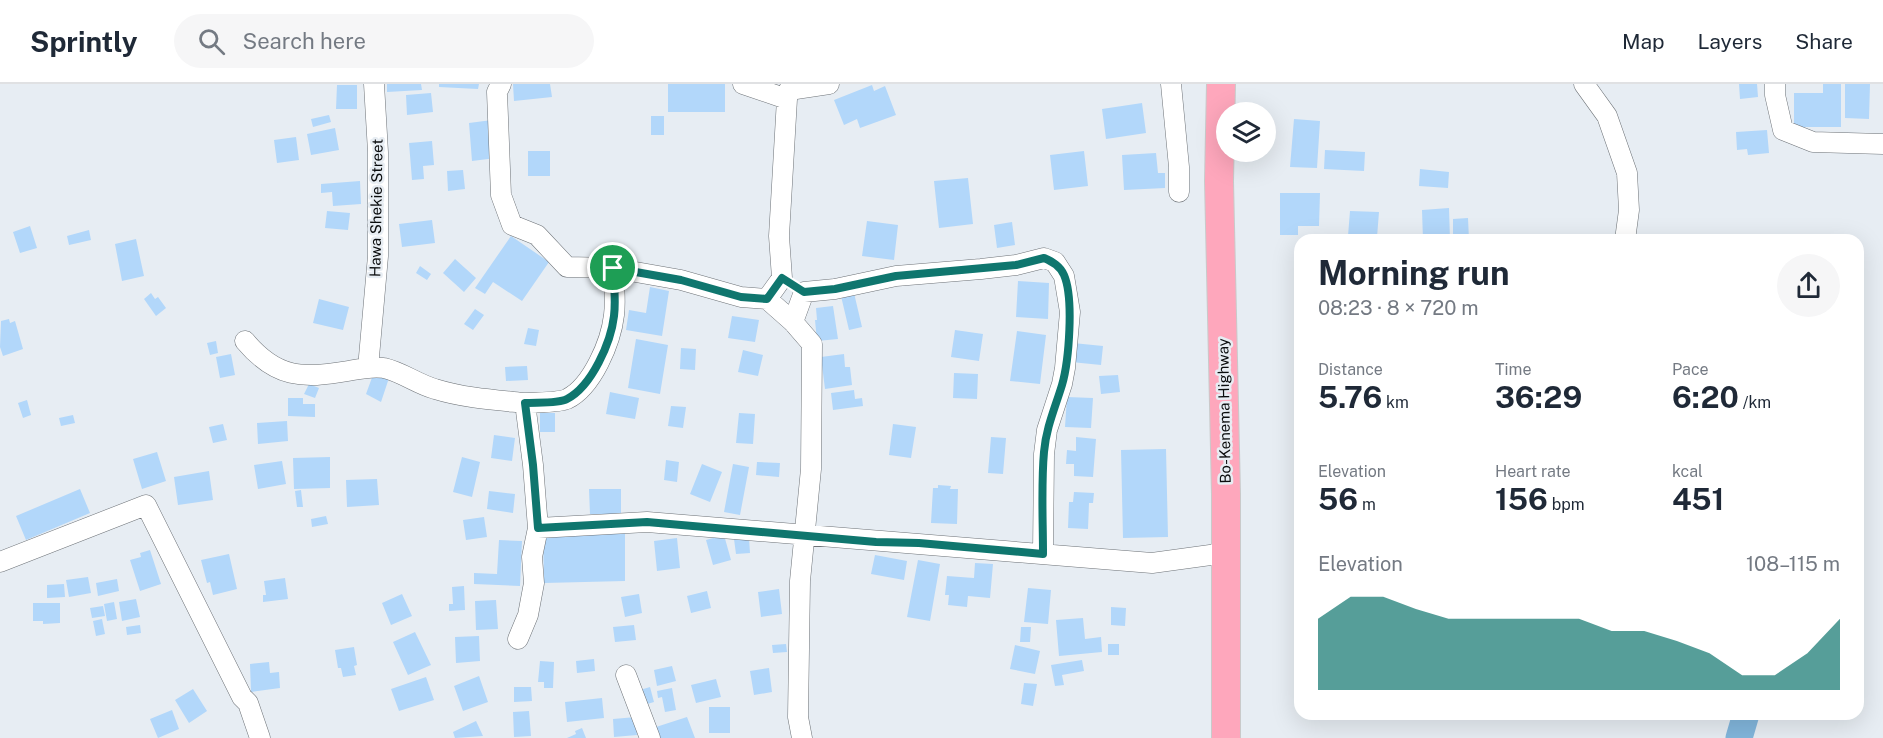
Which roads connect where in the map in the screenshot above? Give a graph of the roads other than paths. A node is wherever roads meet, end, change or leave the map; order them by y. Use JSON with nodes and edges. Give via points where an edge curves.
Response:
{"nodes":[{"id":1,"x":374,"y":84,"type":"edge"},
{"id":2,"x":501,"y":84,"type":"edge"},
{"id":3,"x":743,"y":84,"type":"edge"},
{"id":4,"x":829,"y":84,"type":"edge"},
{"id":5,"x":1171,"y":84,"type":"edge"},
{"id":6,"x":1221,"y":84,"type":"edge"},
{"id":7,"x":1584,"y":84,"type":"edge"},
{"id":8,"x":1775,"y":84,"type":"edge"},
{"id":9,"x":787,"y":99,"type":"junction"},
{"id":10,"x":1883,"y":144,"type":"edge"},
{"id":11,"x":1179,"y":192,"type":"dead end"},
{"id":12,"x":1626,"y":234,"type":"edge"},
{"id":13,"x":613,"y":268,"type":"junction"},
{"id":14,"x":782,"y":278,"type":"junction"},
{"id":15,"x":804,"y":292,"type":"junction"},
{"id":16,"x":767,"y":299,"type":"junction"},
{"id":17,"x":793,"y":322,"type":"junction"},
{"id":18,"x":245,"y":341,"type":"dead end"},
{"id":19,"x":368,"y":368,"type":"junction"},
{"id":20,"x":525,"y":403,"type":"junction"},
{"id":21,"x":538,"y":528,"type":"junction"},
{"id":22,"x":805,"y":536,"type":"junction"},
{"id":23,"x":1226,"y":553,"type":"junction"},
{"id":24,"x":1043,"y":554,"type":"junction"},
{"id":25,"x":0,"y":562,"type":"edge"},
{"id":26,"x":518,"y":639,"type":"dead end"},
{"id":27,"x":626,"y":675,"type":"dead end"},
{"id":28,"x":261,"y":738,"type":"edge"},
{"id":29,"x":650,"y":738,"type":"edge"},
{"id":30,"x":802,"y":738,"type":"edge"},
{"id":31,"x":1227,"y":738,"type":"edge"}],
"edges":[{"from":1,"to":19,"type":"street","name":"Hawa Shekie Street","via":[[378,256]]},
{"from":2,"to":13,"type":"street","via":[[497,92],[501,195],[512,225],[537,235],[567,267]]},
{"from":3,"to":9,"type":"street"},
{"from":4,"to":9,"type":"street","via":[[789,90]]},
{"from":5,"to":11,"type":"street"},
{"from":6,"to":23,"type":"highway","name":"Bo-Kenema Highway","via":[[1219,181]]},
{"from":7,"to":12,"type":"street","via":[[1607,116],[1627,173]]},
{"from":8,"to":10,"type":"street","via":[[1782,130],[1813,142]]},
{"from":9,"to":14,"type":"street","via":[[779,236]]},
{"from":13,"to":16,"type":"street","via":[[681,280],[741,297]]},
{"from":13,"to":20,"type":"street","via":[[614,315],[606,346],[593,372],[566,400]]},
{"from":14,"to":15,"type":"street"},
{"from":14,"to":16,"type":"street"},
{"from":15,"to":17,"type":"street"},
{"from":15,"to":24,"type":"street","via":[[896,276],[1016,265],[1044,258],[1055,262],[1065,276],[1070,312],[1065,368],[1044,454]]},
{"from":16,"to":17,"type":"street"},
{"from":17,"to":22,"type":"street","via":[[812,344]]},
{"from":18,"to":19,"type":"street","via":[[273,367],[296,375],[317,376]]},
{"from":19,"to":20,"type":"street","via":[[397,372],[454,394]]},
{"from":20,"to":21,"type":"street"},
{"from":21,"to":22,"type":"street","via":[[647,522]]},
{"from":21,"to":26,"type":"street","via":[[532,557],[534,583],[528,615]]},
{"from":22,"to":24,"type":"street"},
{"from":22,"to":30,"type":"street","via":[[800,581],[798,717]]},
{"from":23,"to":24,"type":"street","via":[[1152,563]]},
{"from":23,"to":31,"type":"highway","name":"Bo-Kenema Highway"},
{"from":25,"to":28,"type":"street","via":[[146,505],[248,703]]},
{"from":27,"to":29,"type":"street"}]}
